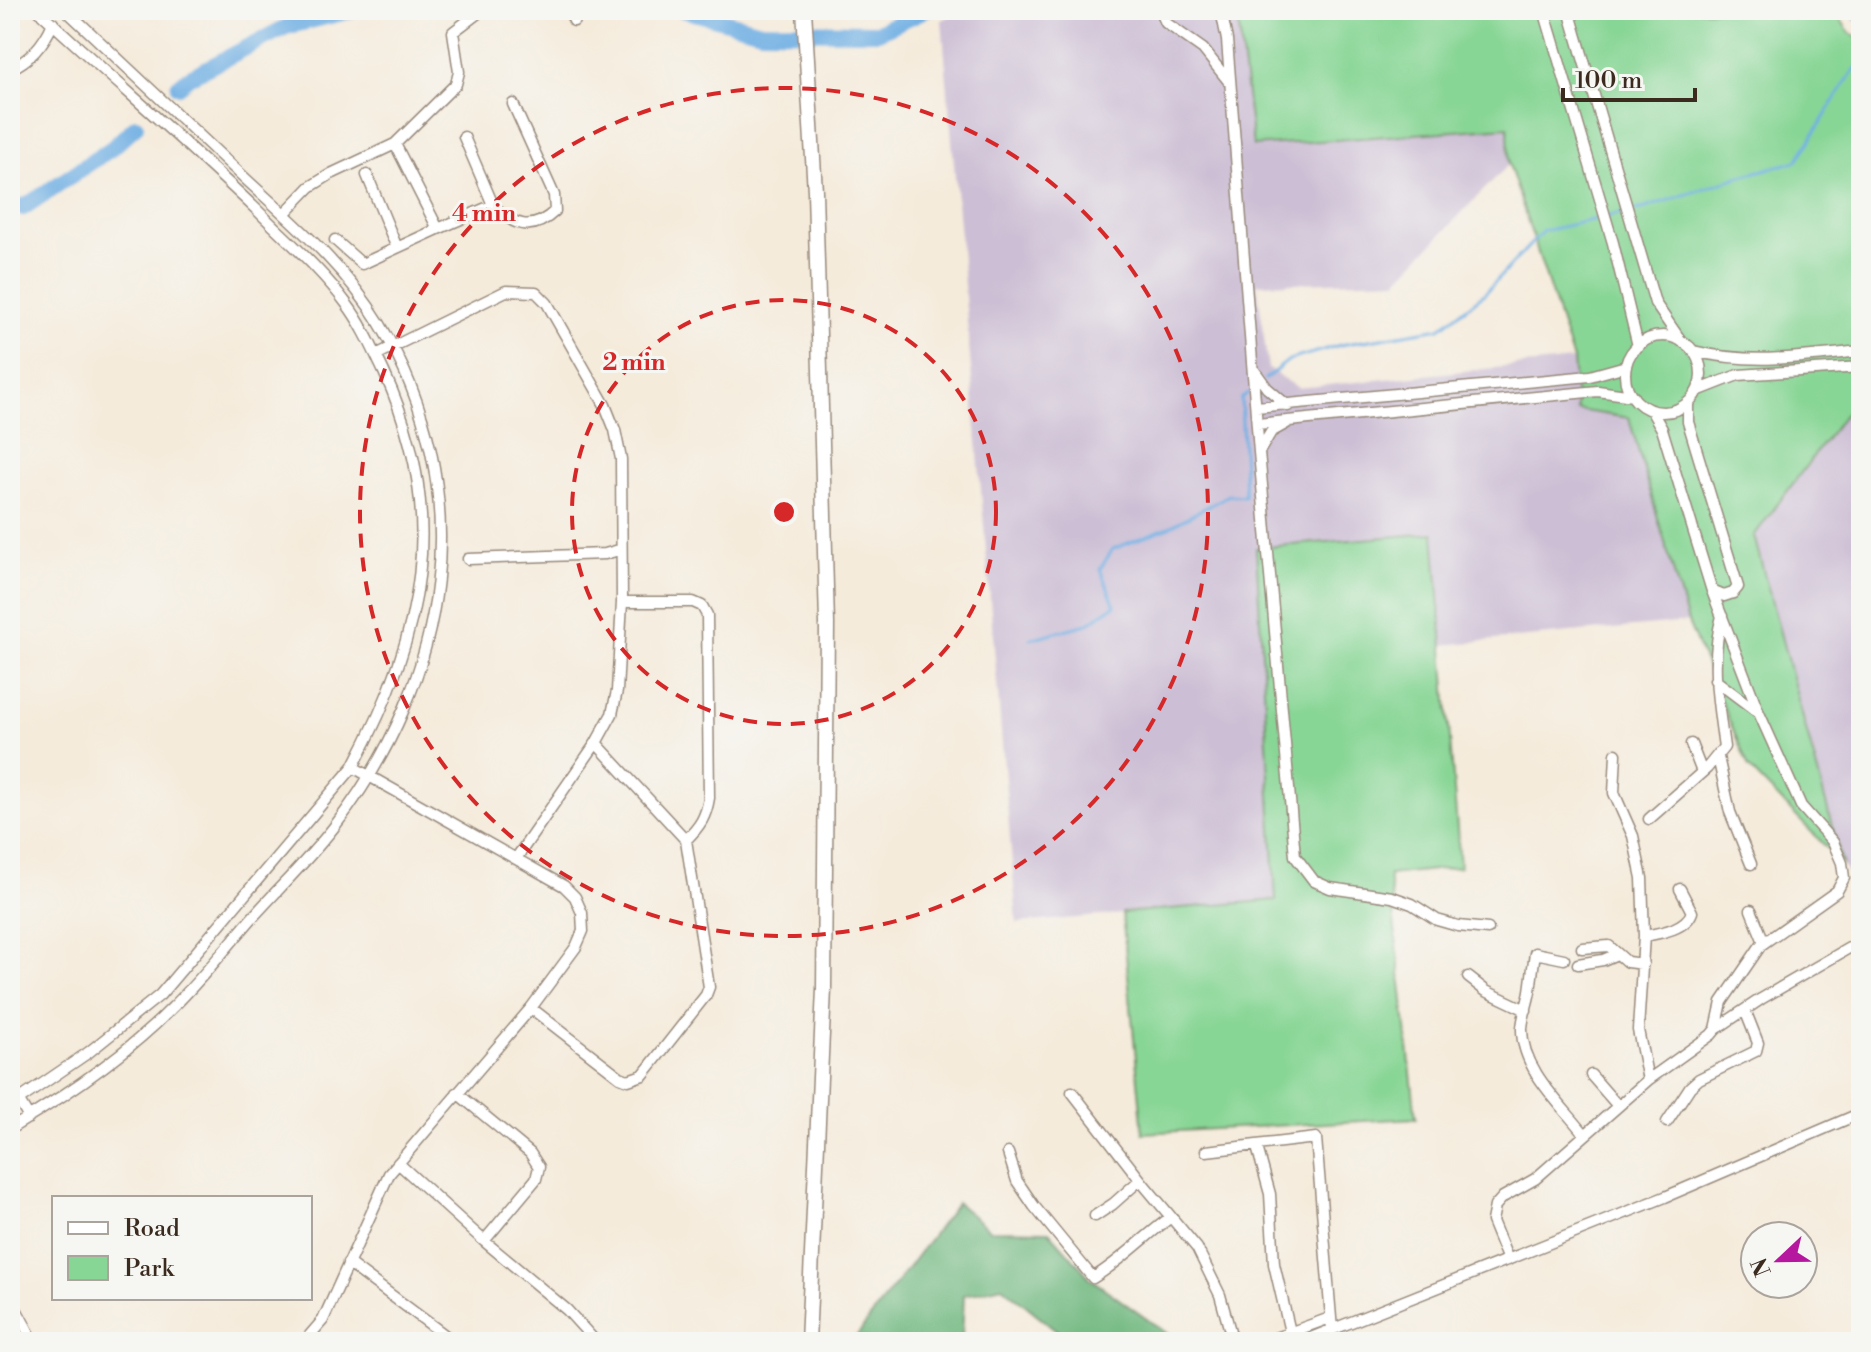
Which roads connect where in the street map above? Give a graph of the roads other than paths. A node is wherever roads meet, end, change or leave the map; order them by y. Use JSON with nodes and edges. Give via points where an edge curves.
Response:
{"nodes":[{"id":1,"x":38,"y":10,"type":"edge"},
{"id":2,"x":66,"y":10,"type":"edge"},
{"id":3,"x":482,"y":10,"type":"edge"},
{"id":4,"x":1160,"y":10,"type":"edge"},
{"id":5,"x":1221,"y":10,"type":"edge"},
{"id":6,"x":1544,"y":10,"type":"edge"},
{"id":7,"x":1569,"y":10,"type":"edge"},
{"id":8,"x":804,"y":12,"type":"edge"},
{"id":9,"x":53,"y":23,"type":"junction"},
{"id":10,"x":10,"y":69,"type":"edge"},
{"id":11,"x":1231,"y":85,"type":"junction"},
{"id":12,"x":513,"y":104,"type":"dead end"},
{"id":13,"x":464,"y":137,"type":"dead end"},
{"id":14,"x":395,"y":144,"type":"junction"},
{"id":15,"x":367,"y":175,"type":"dead end"},
{"id":16,"x":493,"y":205,"type":"junction"},
{"id":17,"x":284,"y":214,"type":"junction"},
{"id":18,"x":438,"y":229,"type":"junction"},
{"id":19,"x":335,"y":240,"type":"dead end"},
{"id":20,"x":397,"y":248,"type":"junction"},
{"id":21,"x":1681,"y":341,"type":"junction"},
{"id":22,"x":1638,"y":346,"type":"junction"},
{"id":23,"x":392,"y":347,"type":"junction"},
{"id":24,"x":1693,"y":351,"type":"junction"},
{"id":25,"x":1861,"y":351,"type":"edge"},
{"id":26,"x":376,"y":355,"type":"junction"},
{"id":27,"x":1626,"y":366,"type":"junction"},
{"id":28,"x":1861,"y":367,"type":"edge"},
{"id":29,"x":1253,"y":368,"type":"junction"},
{"id":30,"x":1697,"y":391,"type":"junction"},
{"id":31,"x":1633,"y":396,"type":"junction"},
{"id":32,"x":1688,"y":403,"type":"junction"},
{"id":33,"x":1288,"y":406,"type":"junction"},
{"id":34,"x":1256,"y":407,"type":"junction"},
{"id":35,"x":1651,"y":410,"type":"junction"},
{"id":36,"x":1290,"y":421,"type":"junction"},
{"id":37,"x":1257,"y":424,"type":"junction"},
{"id":38,"x":1259,"y":452,"type":"junction"},
{"id":39,"x":619,"y":550,"type":"junction"},
{"id":40,"x":468,"y":559,"type":"dead end"},
{"id":41,"x":1712,"y":591,"type":"junction"},
{"id":42,"x":622,"y":602,"type":"junction"},
{"id":43,"x":1723,"y":614,"type":"junction"},
{"id":44,"x":1715,"y":680,"type":"junction"},
{"id":45,"x":1759,"y":713,"type":"junction"},
{"id":46,"x":596,"y":743,"type":"junction"},
{"id":47,"x":1691,"y":744,"type":"dead end"},
{"id":48,"x":1616,"y":754,"type":"dead end"},
{"id":49,"x":1718,"y":757,"type":"junction"},
{"id":50,"x":353,"y":767,"type":"junction"},
{"id":51,"x":1702,"y":772,"type":"junction"},
{"id":52,"x":368,"y":776,"type":"junction"},
{"id":53,"x":1649,"y":819,"type":"dead end"},
{"id":54,"x":686,"y":840,"type":"junction"},
{"id":55,"x":517,"y":857,"type":"junction"},
{"id":56,"x":1751,"y":864,"type":"dead end"},
{"id":57,"x":1680,"y":889,"type":"dead end"},
{"id":58,"x":1751,"y":910,"type":"dead end"},
{"id":59,"x":1488,"y":929,"type":"dead end"},
{"id":60,"x":1644,"y":936,"type":"junction"},
{"id":61,"x":1764,"y":942,"type":"junction"},
{"id":62,"x":1582,"y":948,"type":"dead end"},
{"id":63,"x":1849,"y":948,"type":"dead end"},
{"id":64,"x":1617,"y":954,"type":"junction"},
{"id":65,"x":1564,"y":959,"type":"dead end"},
{"id":66,"x":1578,"y":964,"type":"dead end"},
{"id":67,"x":1643,"y":964,"type":"junction"},
{"id":68,"x":1468,"y":977,"type":"dead end"},
{"id":69,"x":531,"y":1008,"type":"junction"},
{"id":70,"x":1526,"y":1010,"type":"junction"},
{"id":71,"x":1745,"y":1010,"type":"junction"},
{"id":72,"x":1716,"y":1029,"type":"junction"},
{"id":73,"x":1591,"y":1075,"type":"dead end"},
{"id":74,"x":1648,"y":1080,"type":"junction"},
{"id":75,"x":10,"y":1086,"type":"edge"},
{"id":76,"x":1072,"y":1092,"type":"dead end"},
{"id":77,"x":457,"y":1093,"type":"junction"},
{"id":78,"x":14,"y":1104,"type":"edge"},
{"id":79,"x":1618,"y":1106,"type":"junction"},
{"id":80,"x":1861,"y":1113,"type":"edge"},
{"id":81,"x":29,"y":1118,"type":"junction"},
{"id":82,"x":1667,"y":1122,"type":"dead end"},
{"id":83,"x":10,"y":1129,"type":"edge"},
{"id":84,"x":1585,"y":1135,"type":"junction"},
{"id":85,"x":1257,"y":1147,"type":"junction"},
{"id":86,"x":1206,"y":1151,"type":"dead end"},
{"id":87,"x":1008,"y":1153,"type":"dead end"},
{"id":88,"x":398,"y":1163,"type":"junction"},
{"id":89,"x":1140,"y":1180,"type":"junction"},
{"id":90,"x":1095,"y":1216,"type":"dead end"},
{"id":91,"x":1171,"y":1217,"type":"junction"},
{"id":92,"x":484,"y":1241,"type":"junction"},
{"id":93,"x":1508,"y":1260,"type":"junction"},
{"id":94,"x":348,"y":1263,"type":"junction"},
{"id":95,"x":10,"y":1298,"type":"edge"},
{"id":96,"x":1331,"y":1324,"type":"junction"},
{"id":97,"x":1295,"y":1331,"type":"junction"},
{"id":98,"x":1308,"y":1341,"type":"edge"},
{"id":99,"x":34,"y":1342,"type":"edge"},
{"id":100,"x":304,"y":1342,"type":"edge"},
{"id":101,"x":454,"y":1342,"type":"edge"},
{"id":102,"x":596,"y":1342,"type":"edge"},
{"id":103,"x":808,"y":1342,"type":"edge"},
{"id":104,"x":1233,"y":1342,"type":"edge"},
{"id":105,"x":1264,"y":1342,"type":"edge"}],
"edges":[{"from":1,"to":9,"type":"street"},
{"from":2,"to":17,"type":"street"},
{"from":3,"to":14,"type":"street","via":[[453,32],[456,84]]},
{"from":4,"to":11,"type":"street","via":[[1166,23],[1203,49]]},
{"from":5,"to":11,"type":"street"},
{"from":6,"to":22,"type":"street"},
{"from":7,"to":21,"type":"street","via":[[1655,303]]},
{"from":8,"to":103,"type":"main road","via":[[815,191],[827,624],[824,989]]},
{"from":9,"to":10,"type":"street","via":[[29,58]]},
{"from":9,"to":26,"type":"street","via":[[324,276],[348,305]]},
{"from":11,"to":29,"type":"street"},
{"from":12,"to":16,"type":"street","via":[[554,195],[555,211],[535,224],[520,226]]},
{"from":13,"to":16,"type":"street"},
{"from":14,"to":17,"type":"street","via":[[310,187]]},
{"from":14,"to":18,"type":"street"},
{"from":15,"to":20,"type":"street"},
{"from":16,"to":18,"type":"street"},
{"from":17,"to":23,"type":"street","via":[[340,267]]},
{"from":18,"to":20,"type":"street"},
{"from":19,"to":20,"type":"street","via":[[362,264]]},
{"from":21,"to":22,"type":"street","via":[[1659,337]]},
{"from":21,"to":24,"type":"street"},
{"from":22,"to":27,"type":"street"},
{"from":23,"to":26,"type":"street"},
{"from":23,"to":39,"type":"street","via":[[506,291],[536,292],[547,303],[615,430],[621,459]]},
{"from":23,"to":52,"type":"street","via":[[429,442],[440,515],[440,565],[434,618],[418,675]]},
{"from":24,"to":25,"type":"street","via":[[1751,360]]},
{"from":24,"to":30,"type":"street","via":[[1701,375]]},
{"from":26,"to":50,"type":"street","via":[[399,404],[411,447],[421,516],[421,564],[400,666]]},
{"from":27,"to":31,"type":"street"},
{"from":27,"to":33,"type":"street","via":[[1590,376]]},
{"from":28,"to":30,"type":"street","via":[[1738,375]]},
{"from":29,"to":33,"type":"street"},
{"from":29,"to":34,"type":"street"},
{"from":30,"to":32,"type":"street"},
{"from":31,"to":35,"type":"street"},
{"from":31,"to":36,"type":"street","via":[[1598,391]]},
{"from":32,"to":35,"type":"street","via":[[1671,411]]},
{"from":32,"to":41,"type":"street","via":[[1688,422],[1738,587],[1724,596]]},
{"from":33,"to":34,"type":"street"},
{"from":34,"to":37,"type":"street"},
{"from":35,"to":41,"type":"street","via":[[1662,429]]},
{"from":36,"to":37,"type":"street"},
{"from":36,"to":38,"type":"street","via":[[1271,432]]},
{"from":37,"to":38,"type":"street"},
{"from":38,"to":59,"type":"street","via":[[1295,856],[1314,881],[1330,888],[1392,897],[1437,920]]},
{"from":39,"to":40,"type":"street"},
{"from":39,"to":42,"type":"street"},
{"from":41,"to":43,"type":"street"},
{"from":42,"to":46,"type":"street","via":[[617,691]]},
{"from":42,"to":54,"type":"street","via":[[693,602],[707,615],[709,798],[700,826]]},
{"from":43,"to":44,"type":"street"},
{"from":43,"to":45,"type":"street"},
{"from":44,"to":45,"type":"street"},
{"from":44,"to":49,"type":"street","via":[[1724,747]]},
{"from":45,"to":61,"type":"street","via":[[1801,806],[1833,842],[1844,878],[1837,891]]},
{"from":46,"to":54,"type":"street"},
{"from":46,"to":55,"type":"street"},
{"from":47,"to":51,"type":"street"},
{"from":48,"to":60,"type":"street","via":[[1614,793],[1633,836],[1642,878]]},
{"from":49,"to":51,"type":"street"},
{"from":49,"to":56,"type":"street","via":[[1730,812]]},
{"from":50,"to":52,"type":"street"},
{"from":50,"to":78,"type":"street","via":[[160,995]]},
{"from":51,"to":53,"type":"street"},
{"from":52,"to":55,"type":"street"},
{"from":52,"to":81,"type":"street","via":[[334,827],[170,1011]]},
{"from":54,"to":69,"type":"street","via":[[709,987],[643,1075],[620,1077]]},
{"from":55,"to":69,"type":"street","via":[[564,886],[582,913],[583,931],[576,947]]},
{"from":57,"to":60,"type":"street","via":[[1692,912],[1689,919],[1669,931]]},
{"from":58,"to":61,"type":"street"},
{"from":60,"to":67,"type":"street"},
{"from":61,"to":72,"type":"street","via":[[1722,1002]]},
{"from":62,"to":64,"type":"street","via":[[1609,946]]},
{"from":63,"to":71,"type":"street"},
{"from":64,"to":66,"type":"street"},
{"from":64,"to":67,"type":"street"},
{"from":65,"to":70,"type":"street","via":[[1535,953]]},
{"from":67,"to":74,"type":"street","via":[[1638,1030]]},
{"from":68,"to":70,"type":"street"},
{"from":69,"to":77,"type":"street"},
{"from":70,"to":84,"type":"street","via":[[1522,1040],[1530,1063]]},
{"from":71,"to":72,"type":"street"},
{"from":71,"to":82,"type":"street","via":[[1758,1043],[1756,1051],[1699,1079]]},
{"from":72,"to":74,"type":"street"},
{"from":73,"to":79,"type":"street"},
{"from":74,"to":79,"type":"street"},
{"from":75,"to":78,"type":"street"},
{"from":76,"to":89,"type":"street"},
{"from":77,"to":88,"type":"street"},
{"from":77,"to":92,"type":"street","via":[[530,1153],[539,1167],[536,1179]]},
{"from":78,"to":81,"type":"street"},
{"from":79,"to":84,"type":"street"},
{"from":80,"to":93,"type":"street"},
{"from":81,"to":83,"type":"street"},
{"from":84,"to":93,"type":"street","via":[[1495,1206],[1492,1221]]},
{"from":85,"to":86,"type":"street"},
{"from":85,"to":96,"type":"street","via":[[1316,1138]]},
{"from":85,"to":97,"type":"street","via":[[1270,1194],[1274,1264]]},
{"from":87,"to":91,"type":"street","via":[[1017,1181],[1034,1206],[1093,1278]]},
{"from":88,"to":92,"type":"street"},
{"from":88,"to":94,"type":"street"},
{"from":89,"to":90,"type":"street"},
{"from":89,"to":91,"type":"street"},
{"from":91,"to":104,"type":"street","via":[[1197,1248],[1220,1295]]},
{"from":92,"to":102,"type":"street","via":[[567,1310]]},
{"from":93,"to":96,"type":"street"},
{"from":94,"to":100,"type":"street","via":[[323,1320]]},
{"from":94,"to":101,"type":"street"},
{"from":95,"to":99,"type":"street"},
{"from":96,"to":97,"type":"street"},
{"from":96,"to":98,"type":"street"},
{"from":97,"to":98,"type":"street"},
{"from":97,"to":105,"type":"street"}]}
